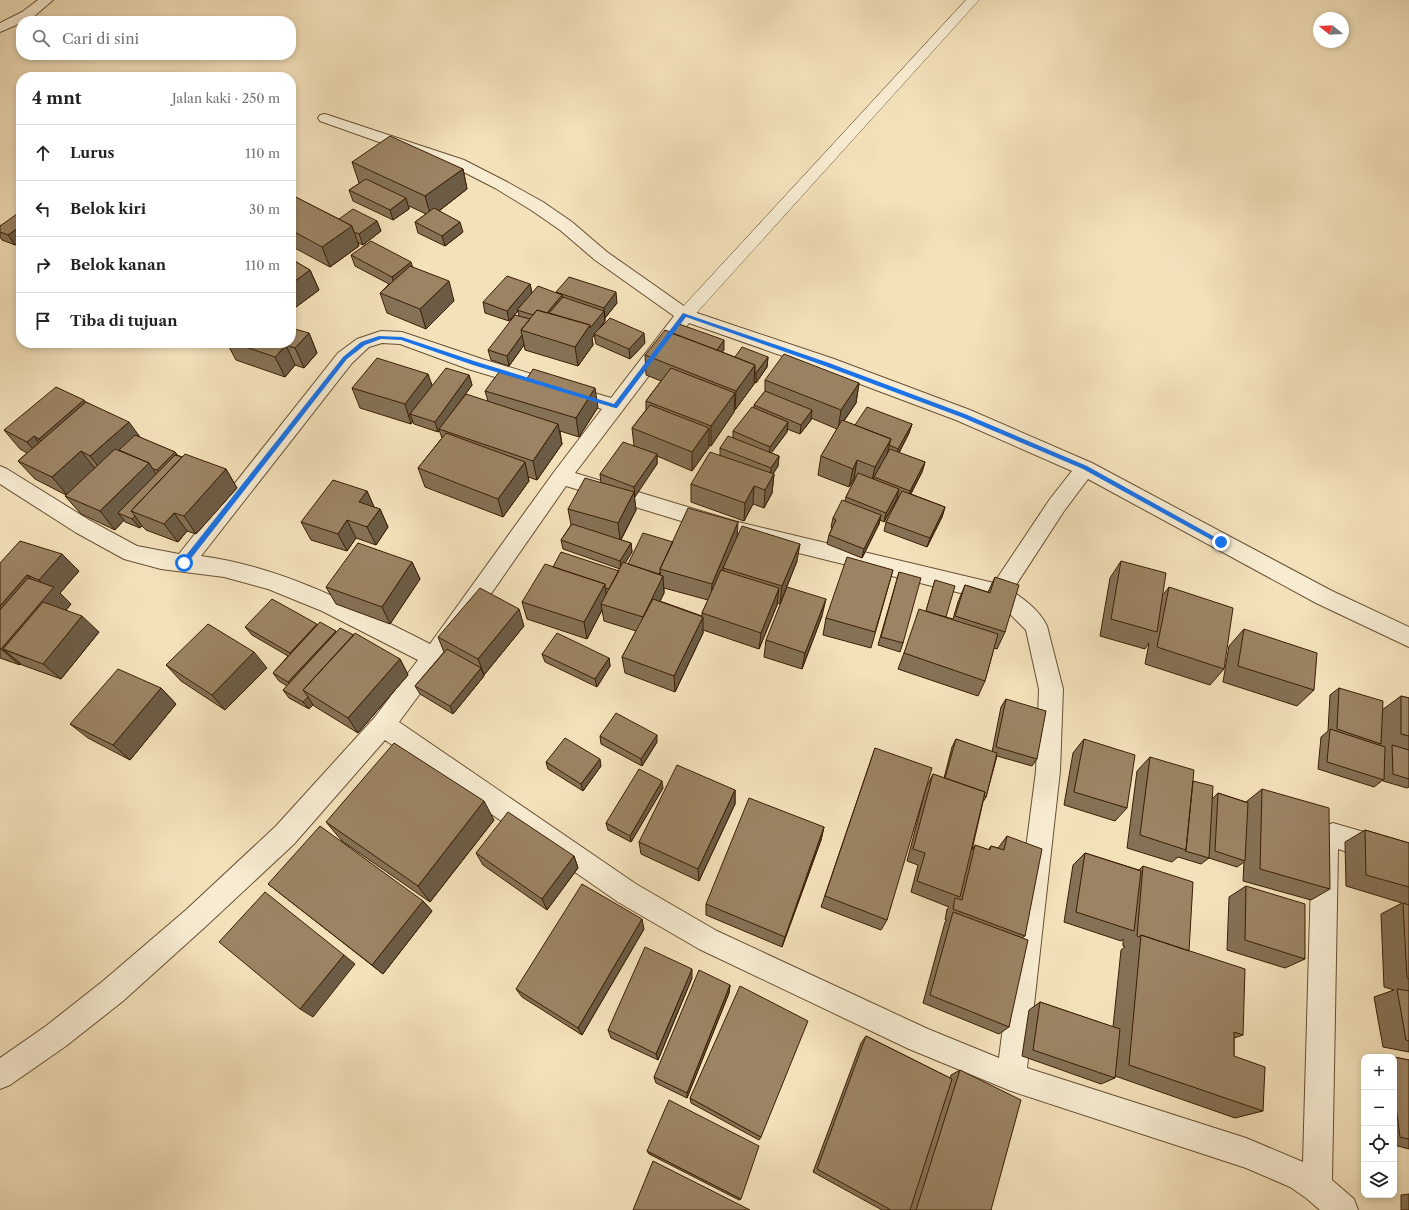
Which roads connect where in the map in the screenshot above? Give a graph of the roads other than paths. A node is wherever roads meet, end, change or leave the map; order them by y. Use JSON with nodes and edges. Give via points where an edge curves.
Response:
{"nodes":[{"id":1,"x":46,"y":0,"type":"edge"},
{"id":2,"x":973,"y":0,"type":"edge"},
{"id":3,"x":23,"y":16,"type":"edge"},
{"id":4,"x":16,"y":20,"type":"edge"},
{"id":5,"x":0,"y":28,"type":"edge"},
{"id":6,"x":325,"y":118,"type":"dead end"},
{"id":7,"x":685,"y":315,"type":"junction"},
{"id":8,"x":615,"y":406,"type":"junction"},
{"id":9,"x":0,"y":474,"type":"edge"},
{"id":10,"x":1080,"y":474,"type":"junction"},
{"id":11,"x":561,"y":477,"type":"junction"},
{"id":12,"x":184,"y":563,"type":"junction"},
{"id":13,"x":999,"y":593,"type":"junction"},
{"id":14,"x":1409,"y":637,"type":"edge"},
{"id":15,"x":434,"y":657,"type":"junction"},
{"id":16,"x":383,"y":725,"type":"junction"},
{"id":17,"x":1409,"y":858,"type":"edge"},
{"id":18,"x":0,"y":1075,"type":"edge"},
{"id":19,"x":1011,"y":1078,"type":"junction"},
{"id":20,"x":1317,"y":1187,"type":"junction"},
{"id":21,"x":1343,"y":1210,"type":"edge"}],
"edges":[{"from":1,"to":3,"type":"street"},
{"from":2,"to":7,"type":"lane"},
{"from":4,"to":5,"type":"street"},
{"from":6,"to":7,"type":"street","via":[[458,164],[501,185],[554,218],[601,256]]},
{"from":7,"to":8,"type":"street"},
{"from":7,"to":10,"type":"street","via":[[963,415]]},
{"from":8,"to":11,"type":"street"},
{"from":8,"to":12,"type":"street","via":[[475,364],[402,338],[381,337],[363,343],[345,358]]},
{"from":9,"to":12,"type":"street","via":[[82,526],[132,553]]},
{"from":10,"to":13,"type":"street"},
{"from":10,"to":14,"type":"street"},
{"from":11,"to":13,"type":"street","via":[[734,529]]},
{"from":11,"to":15,"type":"street"},
{"from":12,"to":15,"type":"street","via":[[224,568],[271,581],[330,604]]},
{"from":13,"to":19,"type":"street","via":[[1017,606],[1036,626],[1051,689],[1048,772]]},
{"from":15,"to":16,"type":"street"},
{"from":16,"to":18,"type":"street","via":[[285,835],[196,918],[113,991],[56,1036]]},
{"from":16,"to":19,"type":"street","via":[[627,893],[672,920],[708,940],[919,1039]]},
{"from":17,"to":20,"type":"street","via":[[1333,836],[1327,838],[1325,844]]},
{"from":19,"to":20,"type":"street","via":[[1246,1153]]},
{"from":20,"to":21,"type":"street"}]}
